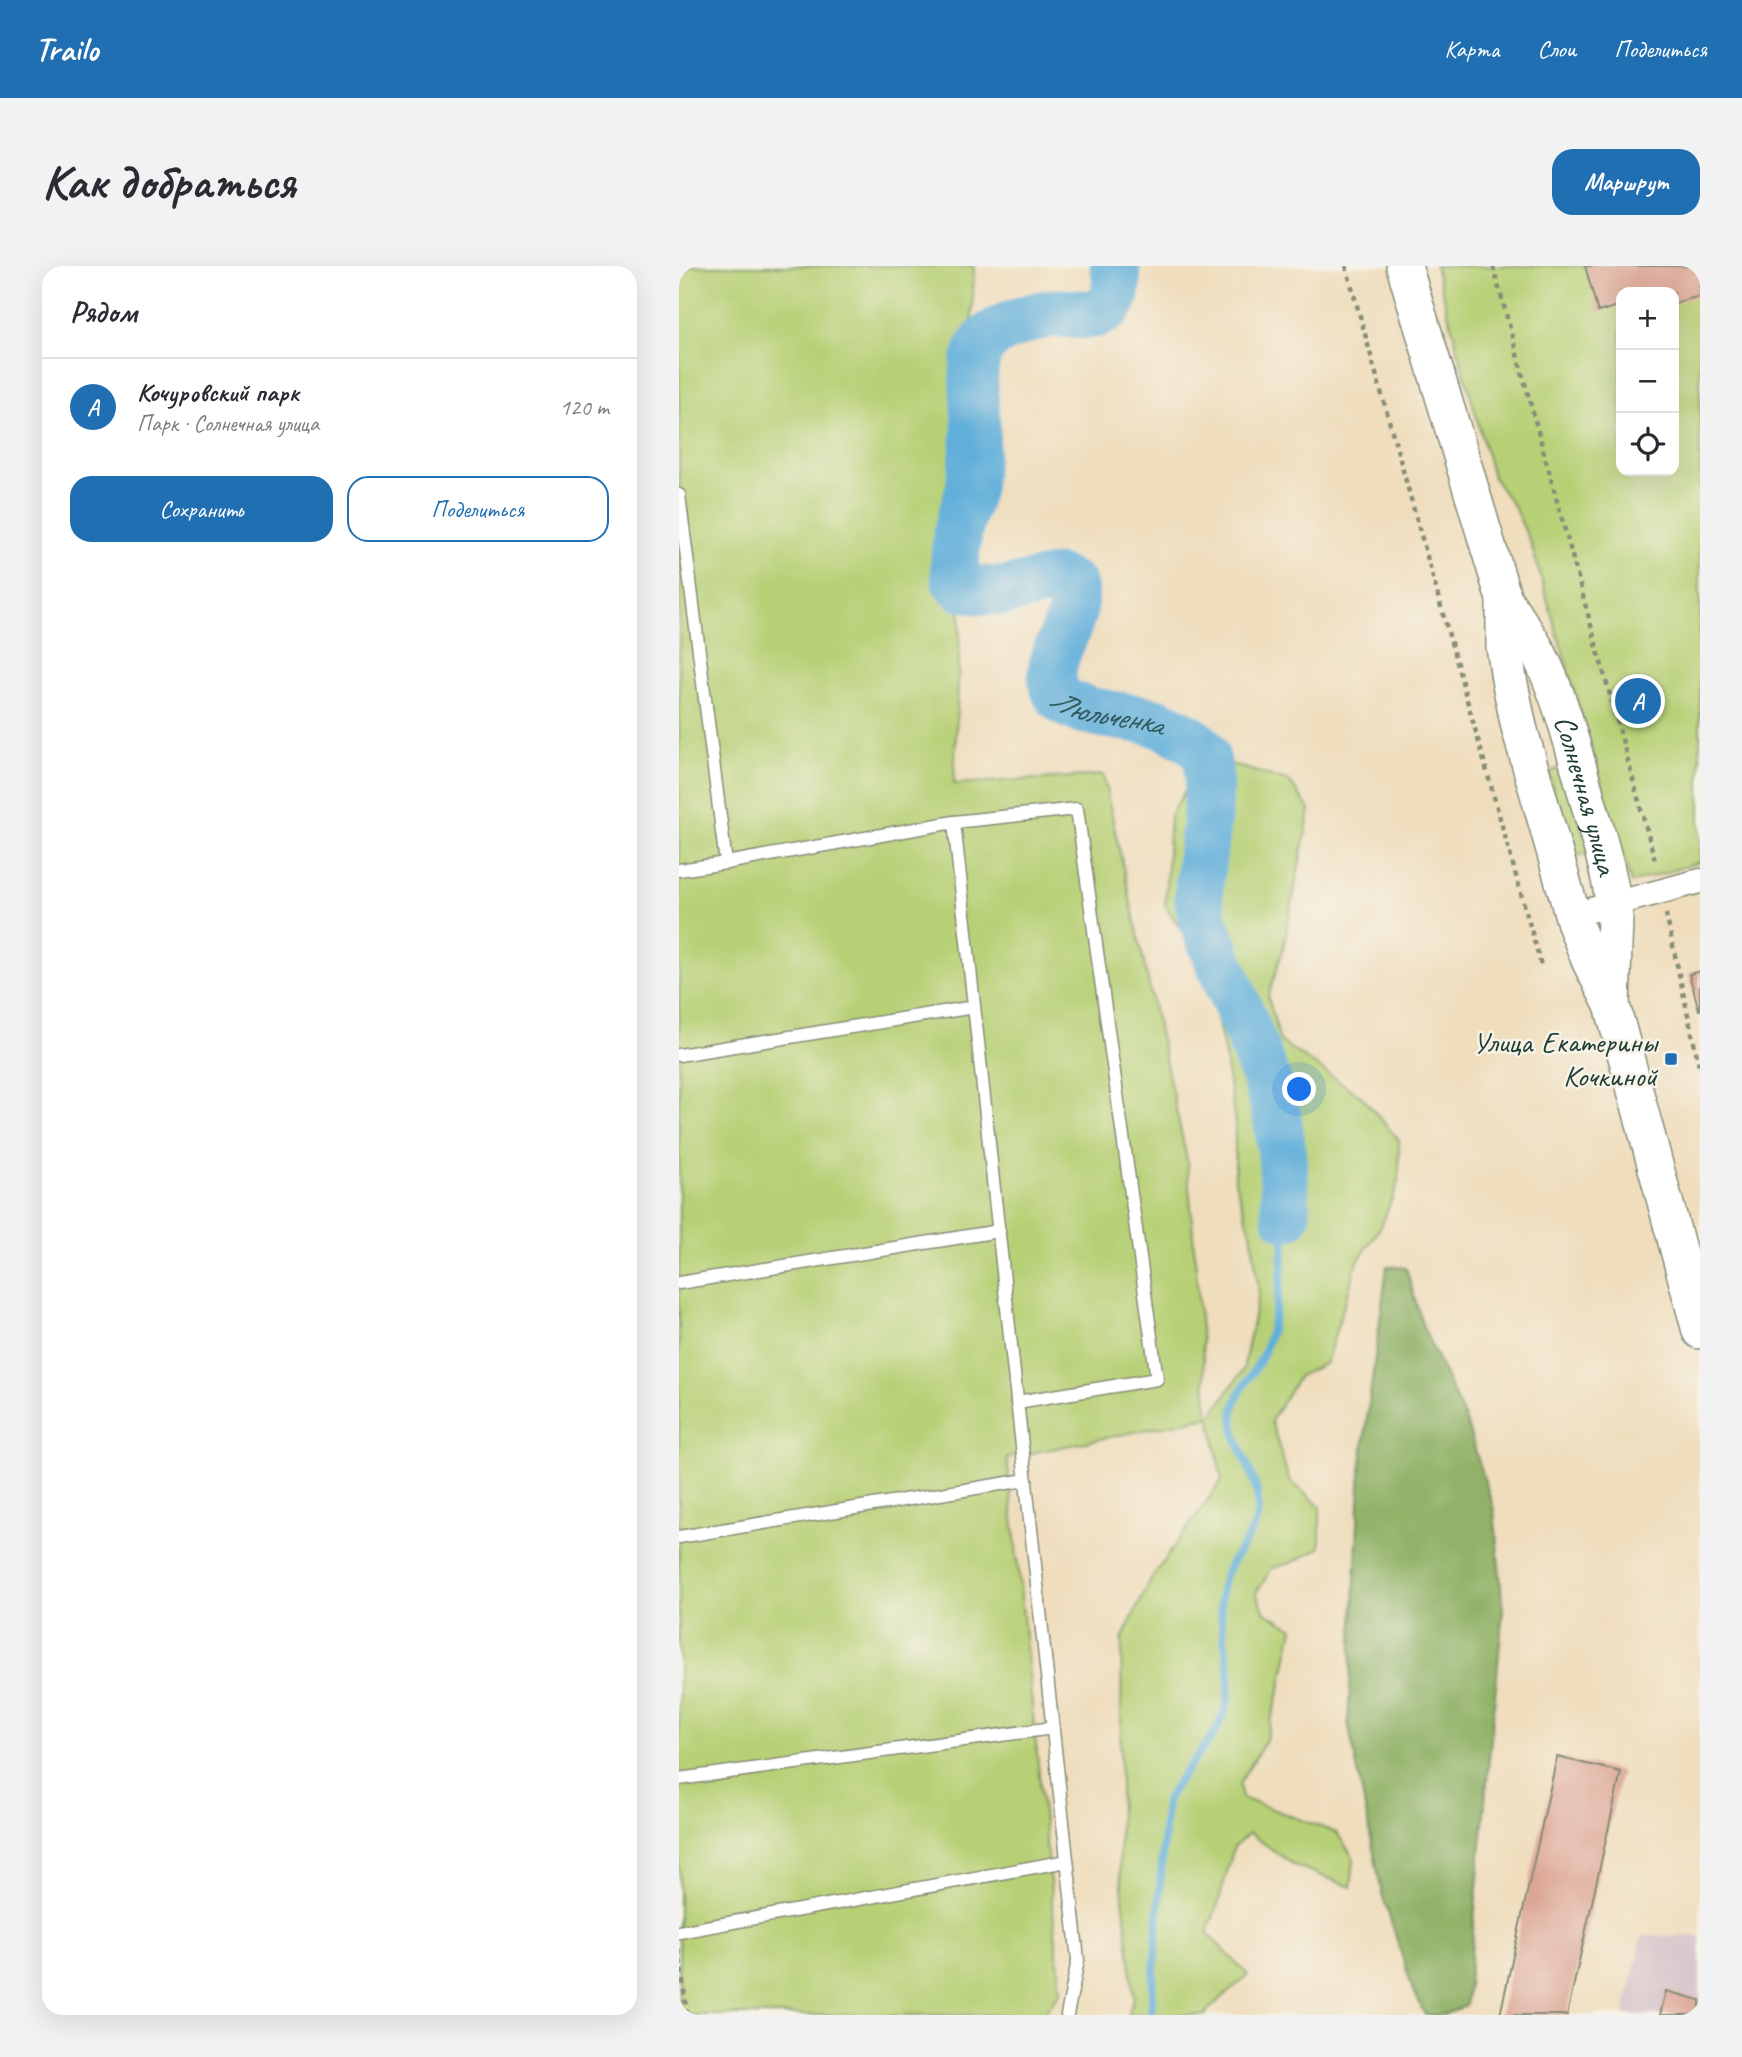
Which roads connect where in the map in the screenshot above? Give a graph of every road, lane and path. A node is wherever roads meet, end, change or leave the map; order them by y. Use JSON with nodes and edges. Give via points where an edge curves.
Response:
{"nodes":[{"id":1,"x":1346,"y":266,"type":"edge"},
{"id":2,"x":1403,"y":266,"type":"edge"},
{"id":3,"x":1493,"y":266,"type":"edge"},
{"id":4,"x":679,"y":495,"type":"edge"},
{"id":5,"x":1504,"y":599,"type":"junction"},
{"id":6,"x":954,"y":822,"type":"junction"},
{"id":7,"x":726,"y":863,"type":"junction"},
{"id":8,"x":1656,"y":864,"type":"dead end"},
{"id":9,"x":679,"y":870,"type":"edge"},
{"id":10,"x":1700,"y":881,"type":"edge"},
{"id":11,"x":1614,"y":904,"type":"junction"},
{"id":12,"x":1666,"y":913,"type":"dead end"},
{"id":13,"x":1572,"y":915,"type":"junction"},
{"id":14,"x":1542,"y":970,"type":"dead end"},
{"id":15,"x":1612,"y":1005,"type":"junction"},
{"id":16,"x":974,"y":1007,"type":"junction"},
{"id":17,"x":679,"y":1055,"type":"edge"},
{"id":18,"x":1700,"y":1070,"type":"edge"},
{"id":19,"x":999,"y":1231,"type":"junction"},
{"id":20,"x":679,"y":1283,"type":"edge"},
{"id":21,"x":1700,"y":1331,"type":"edge"},
{"id":22,"x":1017,"y":1402,"type":"junction"},
{"id":23,"x":1026,"y":1480,"type":"junction"},
{"id":24,"x":679,"y":1537,"type":"edge"},
{"id":25,"x":1053,"y":1728,"type":"junction"},
{"id":26,"x":679,"y":1779,"type":"edge"},
{"id":27,"x":1067,"y":1861,"type":"junction"},
{"id":28,"x":679,"y":1932,"type":"edge"},
{"id":29,"x":679,"y":1948,"type":"edge"},
{"id":30,"x":687,"y":2015,"type":"edge"},
{"id":31,"x":1066,"y":2015,"type":"edge"}],
"edges":[{"from":1,"to":14,"type":"path"},
{"from":2,"to":5,"type":"main road","name":"Солнечная улица"},
{"from":3,"to":8,"type":"path"},
{"from":4,"to":7,"type":"lane"},
{"from":5,"to":11,"type":"main road","name":"Солнечная улица","via":[[1549,675]]},
{"from":5,"to":13,"type":"main road","name":"Солнечная улица","via":[[1504,646],[1519,727]]},
{"from":6,"to":7,"type":"lane"},
{"from":6,"to":16,"type":"lane"},
{"from":6,"to":22,"type":"lane","via":[[1077,808],[1157,1379]]},
{"from":7,"to":9,"type":"lane"},
{"from":10,"to":11,"type":"street"},
{"from":11,"to":13,"type":"street"},
{"from":11,"to":15,"type":"main road","name":"Солнечная улица"},
{"from":12,"to":18,"type":"path"},
{"from":13,"to":15,"type":"main road","name":"Солнечная улица"},
{"from":15,"to":21,"type":"main road","name":"Солнечная улица"},
{"from":16,"to":17,"type":"lane"},
{"from":16,"to":19,"type":"lane"},
{"from":19,"to":20,"type":"lane"},
{"from":19,"to":22,"type":"lane"},
{"from":22,"to":23,"type":"lane"},
{"from":23,"to":24,"type":"lane"},
{"from":23,"to":25,"type":"lane"},
{"from":25,"to":26,"type":"lane"},
{"from":25,"to":27,"type":"lane"},
{"from":27,"to":28,"type":"lane"},
{"from":27,"to":31,"type":"lane","via":[[1078,1960]]},
{"from":29,"to":30,"type":"path"}]}
